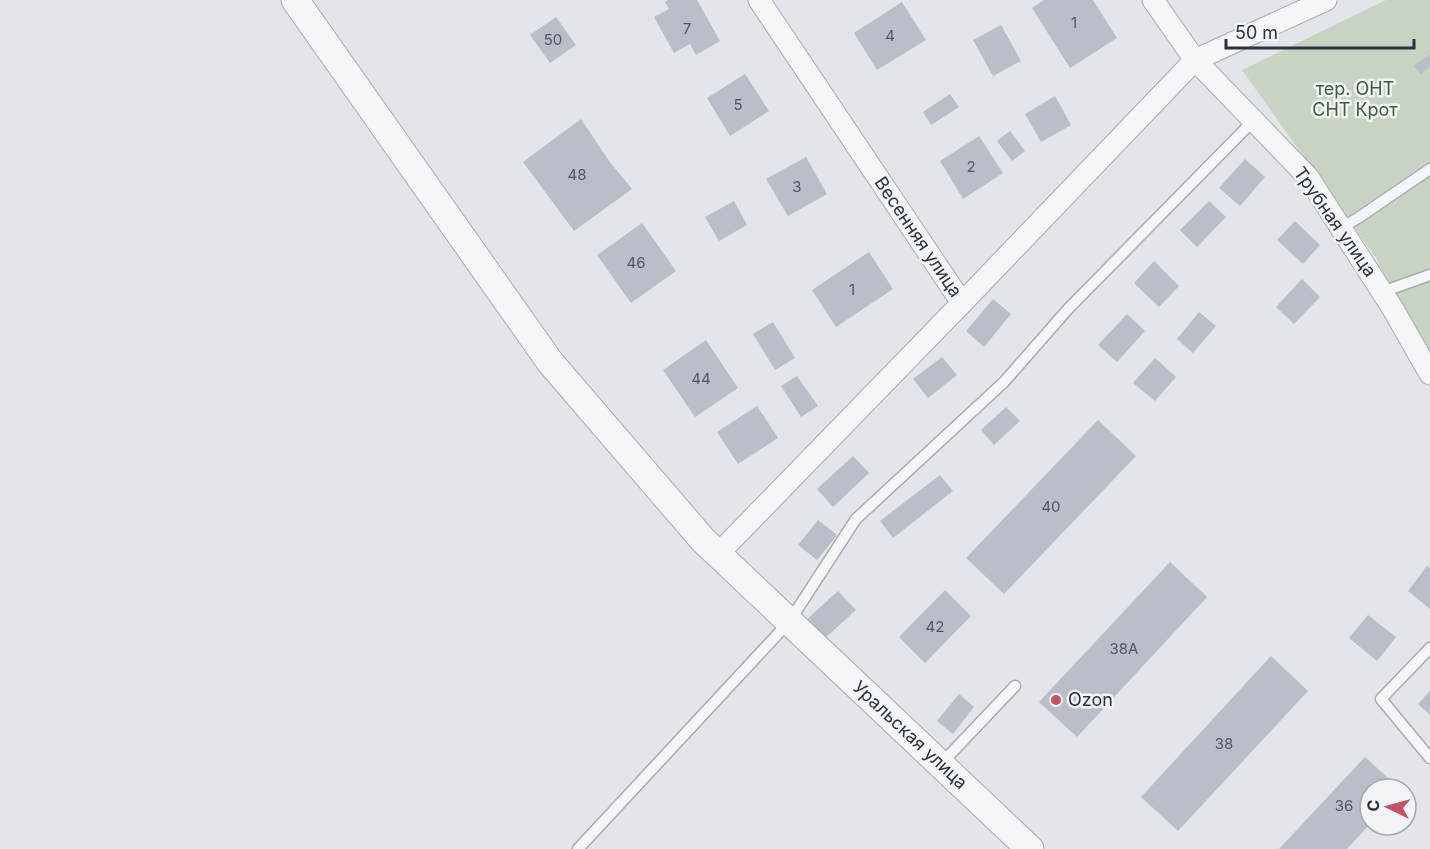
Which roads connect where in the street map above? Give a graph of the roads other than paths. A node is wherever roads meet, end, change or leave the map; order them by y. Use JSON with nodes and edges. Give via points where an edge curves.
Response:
{"nodes":[{"id":1,"x":295,"y":0,"type":"edge"},
{"id":2,"x":759,"y":0,"type":"edge"},
{"id":3,"x":1153,"y":0,"type":"edge"},
{"id":4,"x":1326,"y":0,"type":"edge"},
{"id":5,"x":1195,"y":60,"type":"junction"},
{"id":6,"x":1254,"y":120,"type":"junction"},
{"id":7,"x":1430,"y":169,"type":"edge"},
{"id":8,"x":1341,"y":228,"type":"junction"},
{"id":9,"x":1430,"y":275,"type":"edge"},
{"id":10,"x":1382,"y":292,"type":"junction"},
{"id":11,"x":962,"y":303,"type":"junction"},
{"id":12,"x":1430,"y":374,"type":"edge"},
{"id":13,"x":718,"y":554,"type":"junction"},
{"id":14,"x":789,"y":622,"type":"junction"},
{"id":15,"x":1430,"y":648,"type":"edge"},
{"id":16,"x":1015,"y":686,"type":"dead end"},
{"id":17,"x":1430,"y":758,"type":"edge"},
{"id":18,"x":941,"y":764,"type":"junction"},
{"id":19,"x":578,"y":849,"type":"edge"},
{"id":20,"x":1030,"y":849,"type":"edge"}],
"edges":[{"from":1,"to":13,"type":"street","name":"Уральская улица","via":[[550,362]]},
{"from":2,"to":11,"type":"street","name":"Весенняя улица"},
{"from":3,"to":5,"type":"street","name":"Трубная улица"},
{"from":4,"to":5,"type":"street"},
{"from":5,"to":6,"type":"street","name":"Трубная улица"},
{"from":5,"to":11,"type":"street"},
{"from":6,"to":8,"type":"street","name":"Трубная улица","via":[[1308,177]]},
{"from":6,"to":14,"type":"lane","via":[[1068,309],[1004,382],[856,519]]},
{"from":7,"to":8,"type":"lane"},
{"from":8,"to":10,"type":"street","name":"Трубная улица"},
{"from":9,"to":10,"type":"lane"},
{"from":10,"to":12,"type":"street","name":"Трубная улица"},
{"from":11,"to":13,"type":"street","name":"Весенняя улица"},
{"from":13,"to":14,"type":"street","name":"Уральская улица"},
{"from":14,"to":18,"type":"street","name":"Уральская улица"},
{"from":14,"to":19,"type":"lane"},
{"from":15,"to":17,"type":"lane","via":[[1381,699]]},
{"from":16,"to":18,"type":"lane"},
{"from":18,"to":20,"type":"street","name":"Уральская улица"}]}
